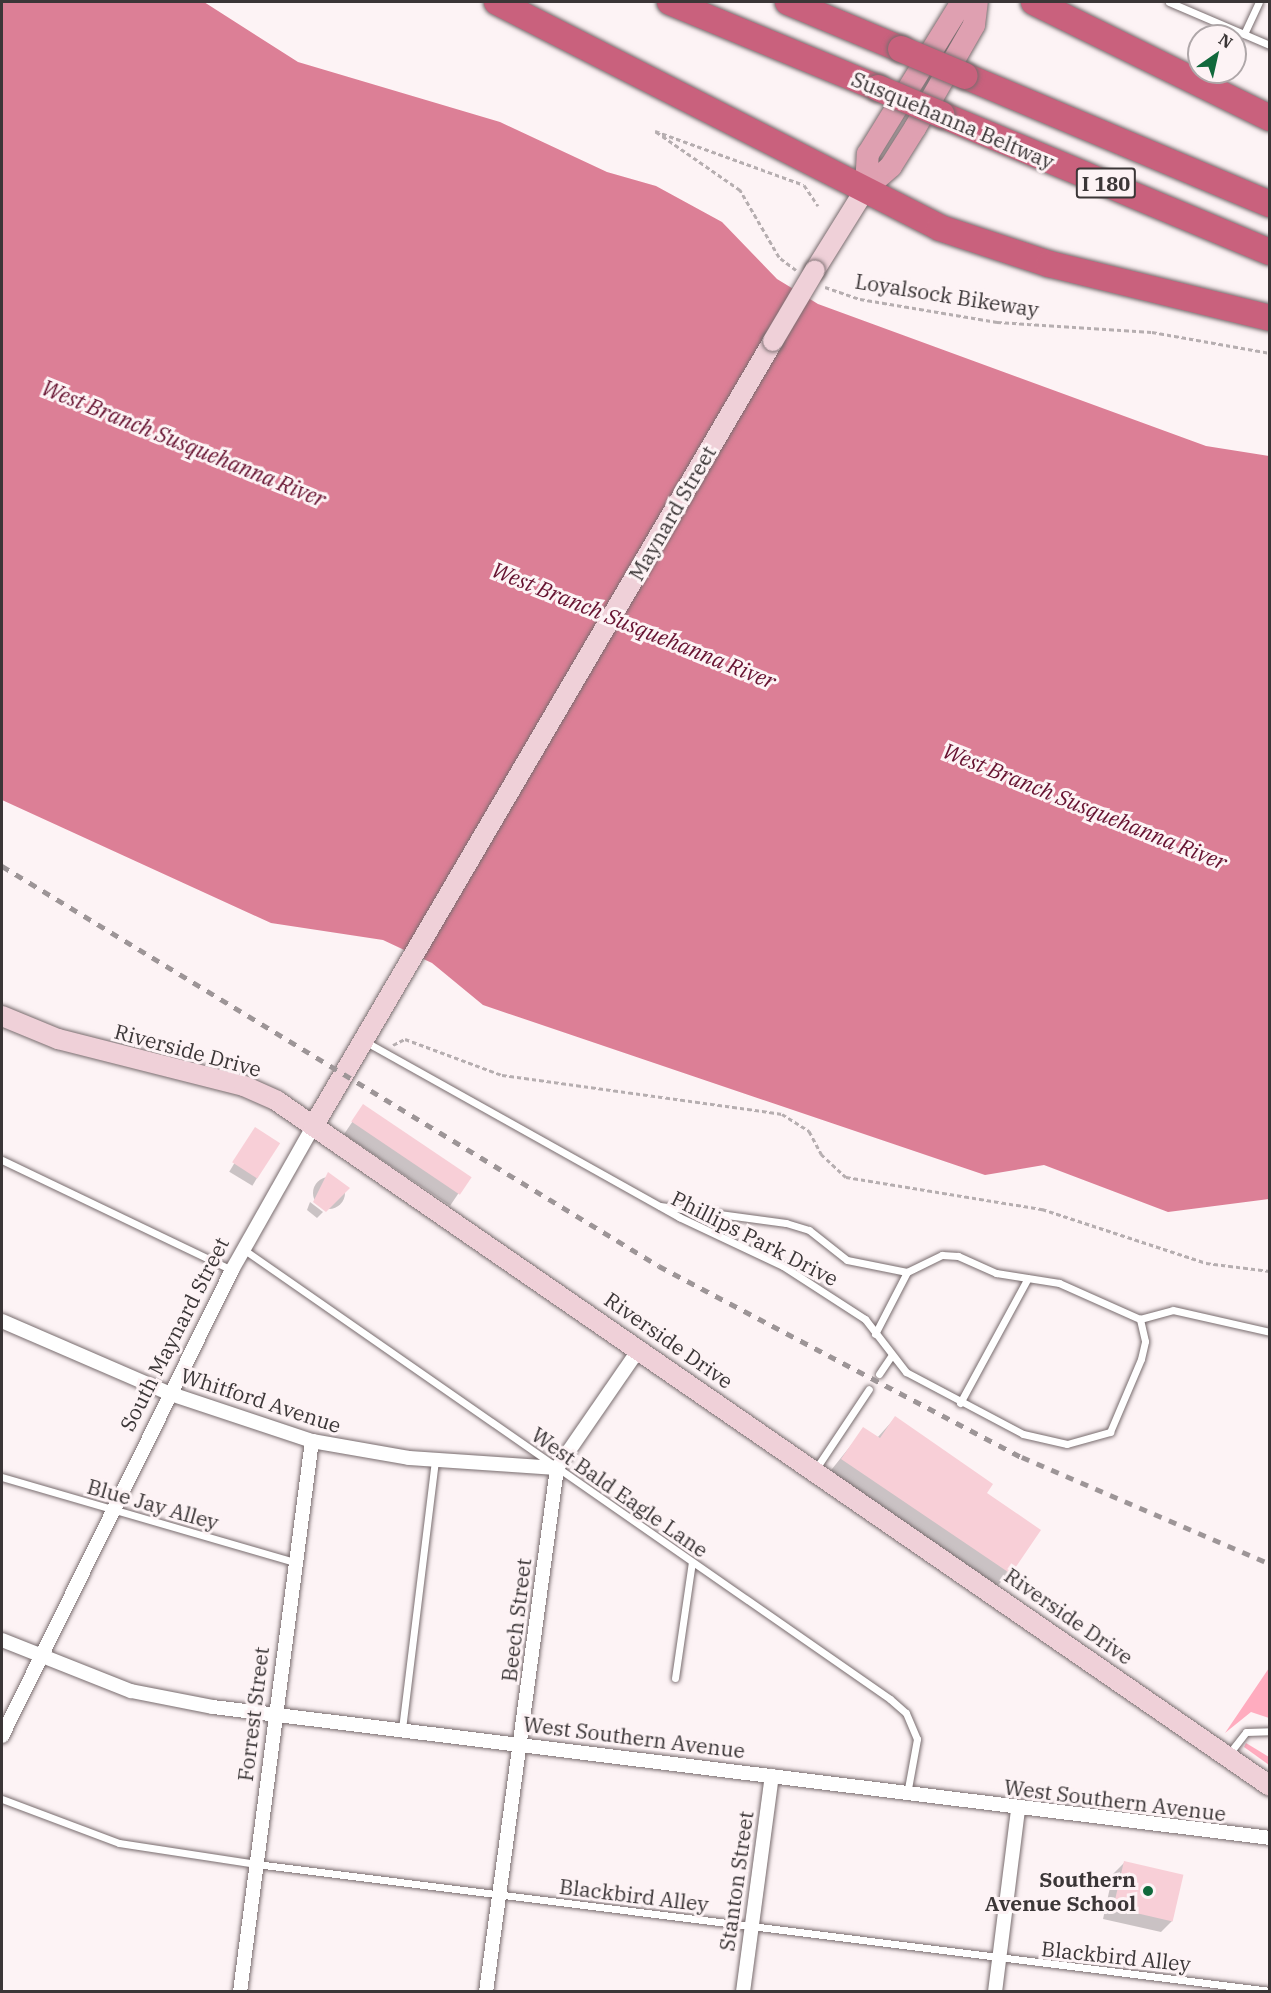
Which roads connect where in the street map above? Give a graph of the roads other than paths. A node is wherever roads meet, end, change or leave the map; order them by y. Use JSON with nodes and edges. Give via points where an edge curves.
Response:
{"nodes":[{"id":1,"x":497,"y":2,"type":"edge"},
{"id":2,"x":670,"y":2,"type":"edge"},
{"id":3,"x":788,"y":2,"type":"edge"},
{"id":4,"x":962,"y":2,"type":"edge"},
{"id":5,"x":976,"y":2,"type":"edge"},
{"id":6,"x":1034,"y":2,"type":"edge"},
{"id":7,"x":1169,"y":2,"type":"edge"},
{"id":8,"x":1259,"y":2,"type":"edge"},
{"id":9,"x":1221,"y":24,"type":"edge"},
{"id":10,"x":1247,"y":28,"type":"edge"},
{"id":11,"x":1247,"y":35,"type":"edge"},
{"id":12,"x":1269,"y":45,"type":"edge"},
{"id":13,"x":1269,"y":118,"type":"edge"},
{"id":14,"x":866,"y":188,"type":"junction"},
{"id":15,"x":1269,"y":204,"type":"edge"},
{"id":16,"x":1269,"y":252,"type":"edge"},
{"id":17,"x":1269,"y":318,"type":"edge"},
{"id":18,"x":408,"y":964,"type":"joint"},
{"id":19,"x":2,"y":1016,"type":"edge"},
{"id":20,"x":363,"y":1040,"type":"junction"},
{"id":21,"x":314,"y":1125,"type":"junction"},
{"id":22,"x":2,"y":1160,"type":"edge"},
{"id":23,"x":658,"y":1206,"type":"junction"},
{"id":24,"x":243,"y":1250,"type":"junction"},
{"id":25,"x":232,"y":1270,"type":"junction"},
{"id":26,"x":907,"y":1272,"type":"junction"},
{"id":27,"x":1028,"y":1278,"type":"junction"},
{"id":28,"x":1140,"y":1319,"type":"junction"},
{"id":29,"x":2,"y":1321,"type":"edge"},
{"id":30,"x":1269,"y":1332,"type":"edge"},
{"id":31,"x":875,"y":1334,"type":"junction"},
{"id":32,"x":639,"y":1349,"type":"junction"},
{"id":33,"x":891,"y":1356,"type":"junction"},
{"id":34,"x":879,"y":1374,"type":"dead end"},
{"id":35,"x":869,"y":1389,"type":"dead end"},
{"id":36,"x":171,"y":1394,"type":"junction"},
{"id":37,"x":960,"y":1403,"type":"junction"},
{"id":38,"x":312,"y":1442,"type":"junction"},
{"id":39,"x":435,"y":1460,"type":"junction"},
{"id":40,"x":557,"y":1468,"type":"junction"},
{"id":41,"x":815,"y":1470,"type":"junction"},
{"id":42,"x":2,"y":1477,"type":"edge"},
{"id":43,"x":111,"y":1510,"type":"junction"},
{"id":44,"x":295,"y":1562,"type":"junction"},
{"id":45,"x":692,"y":1562,"type":"junction"},
{"id":46,"x":2,"y":1640,"type":"edge"},
{"id":47,"x":43,"y":1656,"type":"junction"},
{"id":48,"x":675,"y":1677,"type":"dead end"},
{"id":49,"x":274,"y":1714,"type":"junction"},
{"id":50,"x":402,"y":1729,"type":"junction"},
{"id":51,"x":1269,"y":1731,"type":"edge"},
{"id":52,"x":2,"y":1736,"type":"edge"},
{"id":53,"x":523,"y":1743,"type":"junction"},
{"id":54,"x":1227,"y":1756,"type":"junction"},
{"id":55,"x":772,"y":1776,"type":"junction"},
{"id":56,"x":1269,"y":1786,"type":"edge"},
{"id":57,"x":907,"y":1795,"type":"junction"},
{"id":58,"x":2,"y":1799,"type":"edge"},
{"id":59,"x":1018,"y":1811,"type":"junction"},
{"id":60,"x":1269,"y":1838,"type":"edge"},
{"id":61,"x":256,"y":1864,"type":"junction"},
{"id":62,"x":499,"y":1894,"type":"junction"},
{"id":63,"x":752,"y":1926,"type":"junction"},
{"id":64,"x":999,"y":1959,"type":"junction"},
{"id":65,"x":1269,"y":1991,"type":"edge"},
{"id":66,"x":240,"y":1992,"type":"edge"},
{"id":67,"x":486,"y":1992,"type":"edge"},
{"id":68,"x":743,"y":1992,"type":"edge"},
{"id":69,"x":996,"y":1992,"type":"edge"}],
"edges":[{"from":1,"to":14,"type":"highway"},
{"from":2,"to":16,"type":"highway","name":"Susquehanna Beltway","number":"I 180","bridge":true},
{"from":3,"to":15,"type":"highway","number":"I 180","bridge":true},
{"from":4,"to":14,"type":"main road","name":"Maynard Street","via":[[868,154]]},
{"from":5,"to":14,"type":"main road","name":"Maynard Street","via":[[974,26],[915,128],[891,166]]},
{"from":6,"to":13,"type":"highway"},
{"from":7,"to":9,"type":"lane"},
{"from":8,"to":10,"type":"lane"},
{"from":11,"to":12,"type":"lane"},
{"from":14,"to":17,"type":"highway","via":[[925,221],[1001,249]]},
{"from":14,"to":18,"type":"main road","name":"Maynard Street","bridge":true},
{"from":18,"to":20,"type":"main road","name":"South Maynard Street"},
{"from":19,"to":21,"type":"main road","name":"Riverside Drive","via":[[101,1051],[244,1086]]},
{"from":20,"to":21,"type":"main road","name":"South Maynard Street"},
{"from":20,"to":23,"type":"lane","name":"Phillips Park Drive"},
{"from":21,"to":24,"type":"street","name":"South Maynard Street"},
{"from":21,"to":32,"type":"main road","name":"Riverside Drive"},
{"from":22,"to":25,"type":"lane"},
{"from":23,"to":26,"type":"lane","via":[[786,1223],[809,1230],[847,1260]]},
{"from":23,"to":31,"type":"lane","name":"Phillips Park Drive","via":[[783,1266],[851,1307]]},
{"from":24,"to":25,"type":"street","name":"South Maynard Street"},
{"from":24,"to":40,"type":"lane","name":"West Bald Eagle Lane"},
{"from":25,"to":36,"type":"street","name":"South Maynard Street"},
{"from":26,"to":27,"type":"lane","via":[[942,1255]]},
{"from":26,"to":31,"type":"lane"},
{"from":27,"to":28,"type":"lane","via":[[1059,1283]]},
{"from":27,"to":37,"type":"lane"},
{"from":28,"to":30,"type":"lane","via":[[1173,1310]]},
{"from":28,"to":37,"type":"lane","name":"Phillips Park Drive","via":[[1145,1341],[1131,1394],[1117,1423],[1100,1438],[1067,1444],[1037,1439]]},
{"from":29,"to":36,"type":"street","name":"Whitford Avenue"},
{"from":31,"to":33,"type":"lane","name":"Phillips Park Drive"},
{"from":32,"to":40,"type":"street","name":"Beech Street"},
{"from":32,"to":41,"type":"main road","name":"Riverside Drive"},
{"from":33,"to":34,"type":"lane"},
{"from":33,"to":37,"type":"lane","name":"Phillips Park Drive"},
{"from":35,"to":41,"type":"lane"},
{"from":36,"to":38,"type":"street","name":"Whitford Avenue"},
{"from":36,"to":43,"type":"street","name":"South Maynard Street"},
{"from":38,"to":39,"type":"street","name":"Whitford Avenue"},
{"from":38,"to":44,"type":"street","name":"Forrest Street"},
{"from":39,"to":40,"type":"street","name":"Whitford Avenue"},
{"from":39,"to":50,"type":"lane"},
{"from":40,"to":45,"type":"lane","name":"West Bald Eagle Lane"},
{"from":40,"to":53,"type":"street","name":"Beech Street"},
{"from":41,"to":54,"type":"main road","name":"Riverside Drive"},
{"from":42,"to":43,"type":"lane","name":"Blue Jay Alley"},
{"from":43,"to":44,"type":"lane","name":"Blue Jay Alley"},
{"from":43,"to":47,"type":"street","name":"South Maynard Street"},
{"from":44,"to":49,"type":"street","name":"Forrest Street"},
{"from":45,"to":48,"type":"lane"},
{"from":45,"to":57,"type":"lane","name":"West Bald Eagle Lane","via":[[906,1713],[917,1739]]},
{"from":46,"to":47,"type":"street","name":"West Southern Avenue"},
{"from":47,"to":49,"type":"street","name":"West Southern Avenue","via":[[151,1696]]},
{"from":47,"to":52,"type":"street","name":"South Maynard Street"},
{"from":49,"to":50,"type":"street","name":"West Southern Avenue"},
{"from":49,"to":61,"type":"street","name":"Forrest Street"},
{"from":50,"to":53,"type":"street","name":"West Southern Avenue"},
{"from":51,"to":54,"type":"lane","via":[[1246,1732]]},
{"from":53,"to":55,"type":"street","name":"West Southern Avenue"},
{"from":53,"to":62,"type":"street","name":"Beech Street"},
{"from":54,"to":56,"type":"main road","name":"Riverside Drive"},
{"from":55,"to":57,"type":"street","name":"West Southern Avenue"},
{"from":55,"to":63,"type":"street","name":"Stanton Street"},
{"from":57,"to":59,"type":"street","name":"West Southern Avenue"},
{"from":58,"to":61,"type":"lane","name":"Blackbird Alley","via":[[119,1843]]},
{"from":59,"to":60,"type":"street","name":"West Southern Avenue"},
{"from":59,"to":64,"type":"street"},
{"from":61,"to":62,"type":"lane","name":"Blackbird Alley"},
{"from":61,"to":66,"type":"street","name":"Forrest Street"},
{"from":62,"to":63,"type":"lane","name":"Blackbird Alley"},
{"from":62,"to":67,"type":"street","name":"Beech Street"},
{"from":63,"to":64,"type":"lane","name":"Blackbird Alley"},
{"from":63,"to":68,"type":"street","name":"Stanton Street"},
{"from":64,"to":65,"type":"lane","name":"Blackbird Alley"},
{"from":64,"to":69,"type":"street"}]}
